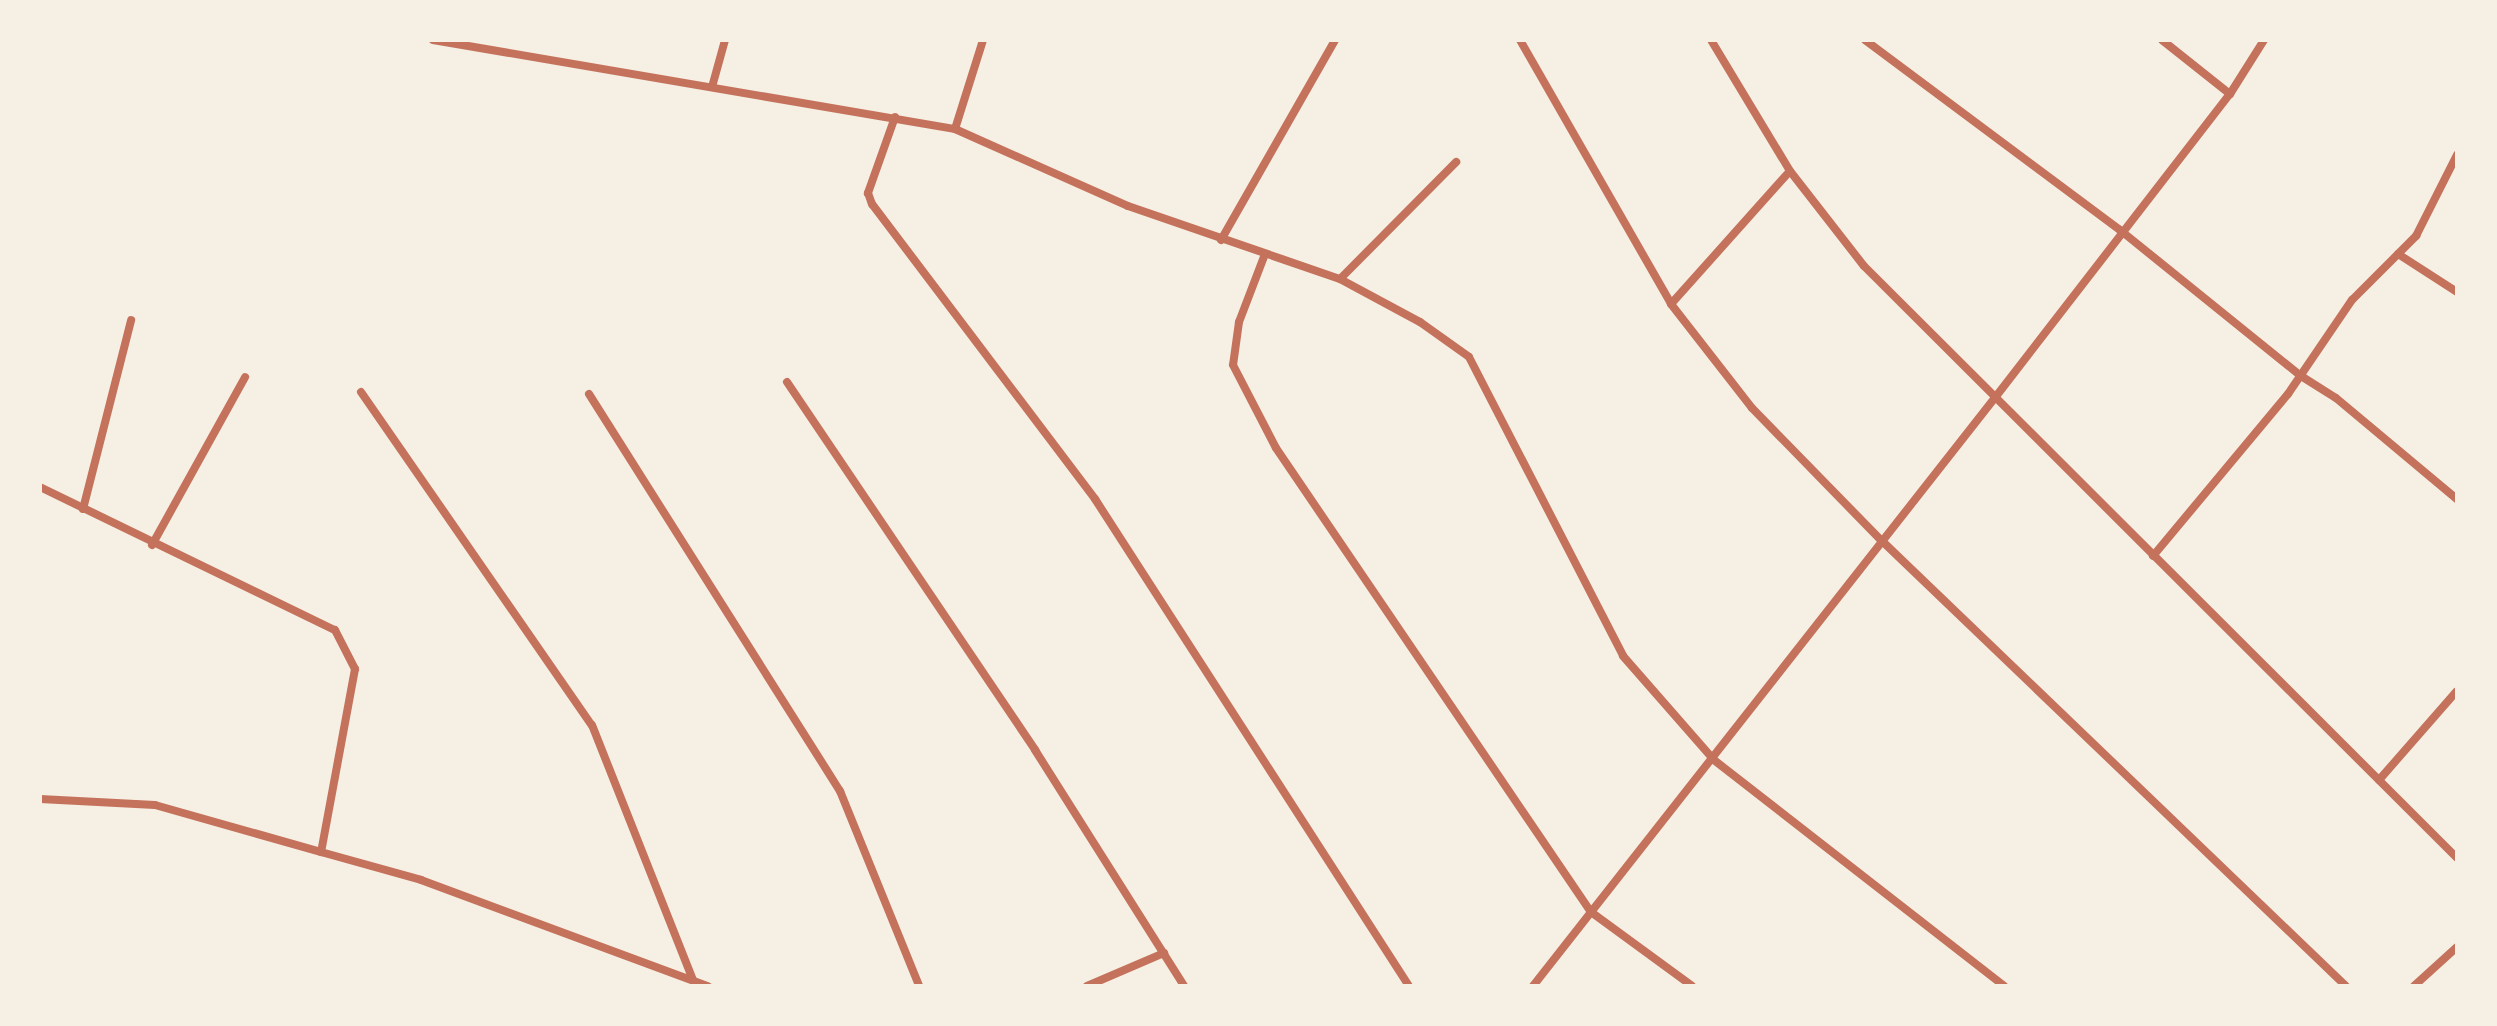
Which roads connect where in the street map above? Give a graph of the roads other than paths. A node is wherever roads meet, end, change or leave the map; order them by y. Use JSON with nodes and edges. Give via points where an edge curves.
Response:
{"nodes":[{"id":1,"x":433,"y":40,"type":"edge"},
{"id":2,"x":725,"y":40,"type":"edge"},
{"id":3,"x":983,"y":40,"type":"edge"},
{"id":4,"x":1335,"y":40,"type":"edge"},
{"id":5,"x":1520,"y":40,"type":"edge"},
{"id":6,"x":1711,"y":40,"type":"edge"},
{"id":7,"x":1865,"y":40,"type":"edge"},
{"id":8,"x":2162,"y":40,"type":"edge"},
{"id":9,"x":2264,"y":40,"type":"edge"},
{"id":10,"x":712,"y":87,"type":"junction"},
{"id":11,"x":2230,"y":94,"type":"junction"},
{"id":12,"x":895,"y":117,"type":"junction"},
{"id":13,"x":955,"y":129,"type":"junction"},
{"id":14,"x":2457,"y":155,"type":"edge"},
{"id":15,"x":1456,"y":162,"type":"dead end"},
{"id":16,"x":1790,"y":171,"type":"junction"},
{"id":17,"x":2120,"y":230,"type":"junction"},
{"id":18,"x":1221,"y":240,"type":"junction"},
{"id":19,"x":1265,"y":254,"type":"junction"},
{"id":20,"x":2398,"y":254,"type":"junction"},
{"id":21,"x":1340,"y":279,"type":"junction"},
{"id":22,"x":2457,"y":292,"type":"edge"},
{"id":23,"x":1671,"y":304,"type":"junction"},
{"id":24,"x":131,"y":320,"type":"dead end"},
{"id":25,"x":2301,"y":376,"type":"junction"},
{"id":26,"x":245,"y":377,"type":"dead end"},
{"id":27,"x":787,"y":382,"type":"dead end"},
{"id":28,"x":361,"y":392,"type":"dead end"},
{"id":29,"x":589,"y":394,"type":"dead end"},
{"id":30,"x":1994,"y":399,"type":"junction"},
{"id":31,"x":40,"y":487,"type":"edge"},
{"id":32,"x":2457,"y":499,"type":"edge"},
{"id":33,"x":83,"y":509,"type":"junction"},
{"id":34,"x":1881,"y":540,"type":"junction"},
{"id":35,"x":152,"y":545,"type":"junction"},
{"id":36,"x":2153,"y":556,"type":"junction"},
{"id":37,"x":2457,"y":691,"type":"edge"},
{"id":38,"x":1714,"y":760,"type":"junction"},
{"id":39,"x":2379,"y":780,"type":"junction"},
{"id":40,"x":40,"y":799,"type":"edge"},
{"id":41,"x":321,"y":852,"type":"junction"},
{"id":42,"x":2457,"y":858,"type":"edge"},
{"id":43,"x":1591,"y":912,"type":"junction"},
{"id":44,"x":2457,"y":947,"type":"edge"},
{"id":45,"x":1164,"y":953,"type":"junction"},
{"id":46,"x":694,"y":982,"type":"junction"},
{"id":47,"x":708,"y":986,"type":"edge"},
{"id":48,"x":919,"y":986,"type":"edge"},
{"id":49,"x":1087,"y":986,"type":"edge"},
{"id":50,"x":1184,"y":986,"type":"edge"},
{"id":51,"x":1409,"y":986,"type":"edge"},
{"id":52,"x":1533,"y":986,"type":"edge"},
{"id":53,"x":1692,"y":986,"type":"edge"},
{"id":54,"x":2004,"y":986,"type":"edge"},
{"id":55,"x":2346,"y":986,"type":"edge"},
{"id":56,"x":2414,"y":986,"type":"edge"}],
"edges":[{"from":1,"to":10,"type":"street"},
{"from":2,"to":10,"type":"street"},
{"from":3,"to":13,"type":"street"},
{"from":4,"to":18,"type":"street"},
{"from":5,"to":23,"type":"street"},
{"from":6,"to":16,"type":"street"},
{"from":7,"to":17,"type":"street"},
{"from":8,"to":11,"type":"street"},
{"from":9,"to":11,"type":"street"},
{"from":10,"to":12,"type":"street"},
{"from":11,"to":17,"type":"street"},
{"from":12,"to":13,"type":"street"},
{"from":12,"to":51,"type":"street","via":[[868,193],[872,204],[1095,499]]},
{"from":13,"to":18,"type":"street","via":[[1128,206]]},
{"from":14,"to":20,"type":"street","via":[[2416,236]]},
{"from":15,"to":21,"type":"street"},
{"from":16,"to":23,"type":"street"},
{"from":16,"to":30,"type":"street","via":[[1864,266]]},
{"from":17,"to":25,"type":"street"},
{"from":17,"to":30,"type":"street"},
{"from":18,"to":19,"type":"street"},
{"from":19,"to":21,"type":"street"},
{"from":19,"to":43,"type":"street","via":[[1239,322],[1233,365],[1276,448]]},
{"from":20,"to":22,"type":"street"},
{"from":20,"to":25,"type":"street","via":[[2352,300]]},
{"from":21,"to":38,"type":"street","via":[[1434,330],[1469,357],[1623,656]]},
{"from":23,"to":34,"type":"street","via":[[1752,408]]},
{"from":24,"to":33,"type":"street"},
{"from":25,"to":32,"type":"street","via":[[2336,398]]},
{"from":25,"to":36,"type":"street"},
{"from":26,"to":35,"type":"street"},
{"from":27,"to":45,"type":"street","via":[[1035,750]]},
{"from":28,"to":46,"type":"street","via":[[592,725]]},
{"from":29,"to":48,"type":"street","via":[[840,791]]},
{"from":30,"to":34,"type":"street"},
{"from":30,"to":36,"type":"street"},
{"from":31,"to":33,"type":"street"},
{"from":33,"to":35,"type":"street"},
{"from":34,"to":38,"type":"street"},
{"from":34,"to":55,"type":"street"},
{"from":35,"to":41,"type":"street","via":[[335,630],[355,669]]},
{"from":36,"to":39,"type":"street"},
{"from":37,"to":39,"type":"street"},
{"from":38,"to":43,"type":"street"},
{"from":38,"to":54,"type":"street"},
{"from":39,"to":42,"type":"street"},
{"from":40,"to":41,"type":"street","via":[[155,805]]},
{"from":41,"to":46,"type":"street","via":[[421,880]]},
{"from":43,"to":52,"type":"street"},
{"from":43,"to":53,"type":"street"},
{"from":44,"to":56,"type":"street"},
{"from":45,"to":49,"type":"street"},
{"from":45,"to":50,"type":"street"},
{"from":46,"to":47,"type":"street"}]}
